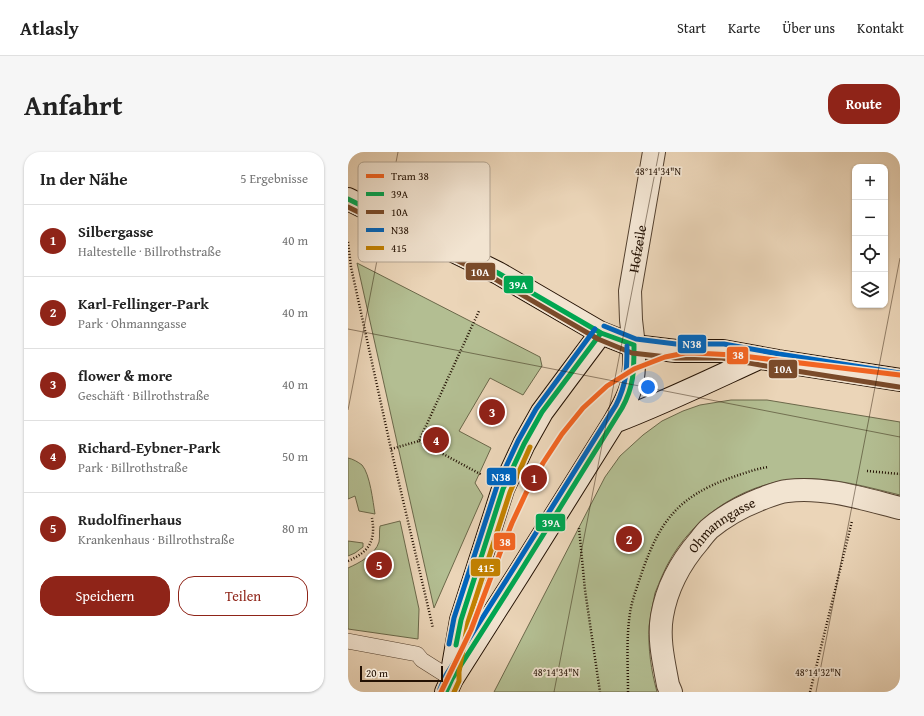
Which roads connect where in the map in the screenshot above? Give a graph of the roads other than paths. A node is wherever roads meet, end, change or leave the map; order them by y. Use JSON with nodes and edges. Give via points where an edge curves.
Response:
{"nodes":[{"id":1,"x":654,"y":152,"type":"edge"},
{"id":2,"x":348,"y":199,"type":"edge"},
{"id":3,"x":358,"y":204,"type":"edge"},
{"id":4,"x":476,"y":262,"type":"edge"},
{"id":5,"x":602,"y":334,"type":"junction"},
{"id":6,"x":634,"y":346,"type":"junction"},
{"id":7,"x":760,"y":358,"type":"junction"},
{"id":8,"x":900,"y":380,"type":"edge"},
{"id":9,"x":614,"y":422,"type":"junction"},
{"id":10,"x":900,"y":508,"type":"edge"},
{"id":11,"x":348,"y":641,"type":"edge"},
{"id":12,"x":449,"y":686,"type":"edge"},
{"id":13,"x":671,"y":692,"type":"edge"}],
"edges":[{"from":1,"to":6,"type":"main road","name":"Hofzeile","via":[[630,291]]},
{"from":2,"to":3,"type":"main road"},
{"from":4,"to":5,"type":"main road"},
{"from":5,"to":6,"type":"main road"},
{"from":5,"to":12,"type":"main road","via":[[542,412],[504,489],[461,620]]},
{"from":6,"to":7,"type":"main road","via":[[676,351],[723,351]]},
{"from":6,"to":9,"type":"main road","name":"Hofzeile","via":[[632,384]]},
{"from":7,"to":8,"type":"main road"},
{"from":7,"to":9,"type":"main road","via":[[683,394]]},
{"from":9,"to":12,"type":"main road","name":"Hofzeile"},
{"from":10,"to":13,"type":"main road","name":"Ohmanngasse","via":[[827,491],[786,491],[748,504],[708,530],[690,551],[672,580],[662,617],[661,639]]},
{"from":11,"to":12,"type":"lane","via":[[417,654]]}]}
